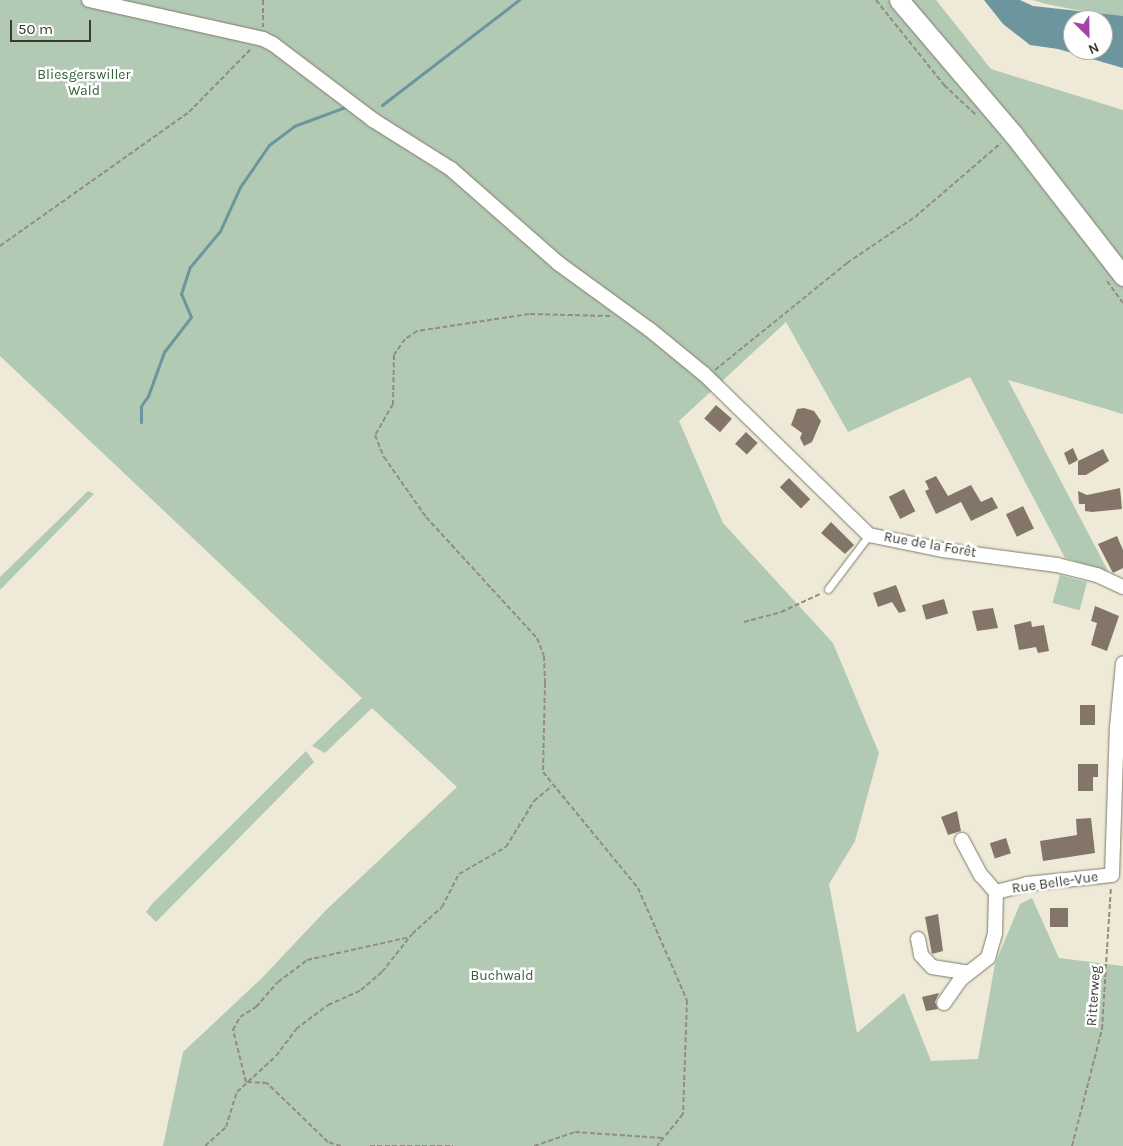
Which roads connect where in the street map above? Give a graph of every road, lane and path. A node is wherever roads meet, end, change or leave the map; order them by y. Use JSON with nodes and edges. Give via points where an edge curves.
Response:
{"nodes":[{"id":1,"x":89,"y":0,"type":"edge"},
{"id":2,"x":263,"y":0,"type":"edge"},
{"id":3,"x":899,"y":0,"type":"edge"},
{"id":4,"x":263,"y":39,"type":"junction"},
{"id":5,"x":1013,"y":134,"type":"junction"},
{"id":6,"x":0,"y":246,"type":"edge"},
{"id":7,"x":1123,"y":276,"type":"edge"},
{"id":8,"x":630,"y":316,"type":"junction"},
{"id":9,"x":708,"y":377,"type":"junction"},
{"id":10,"x":869,"y":535,"type":"junction"},
{"id":11,"x":1123,"y":587,"type":"edge"},
{"id":12,"x":828,"y":589,"type":"joint"},
{"id":13,"x":744,"y":622,"type":"dead end"},
{"id":14,"x":1123,"y":663,"type":"edge"},
{"id":15,"x":552,"y":786,"type":"junction"},
{"id":16,"x":962,"y":840,"type":"dead end"},
{"id":17,"x":1112,"y":875,"type":"junction"},
{"id":18,"x":996,"y":892,"type":"junction"},
{"id":19,"x":410,"y":937,"type":"junction"},
{"id":20,"x":918,"y":939,"type":"dead end"},
{"id":21,"x":969,"y":973,"type":"junction"},
{"id":22,"x":944,"y":1003,"type":"dead end"},
{"id":23,"x":246,"y":1082,"type":"junction"},
{"id":24,"x":663,"y":1138,"type":"junction"},
{"id":25,"x":205,"y":1146,"type":"edge"},
{"id":26,"x":339,"y":1146,"type":"edge"},
{"id":27,"x":370,"y":1146,"type":"edge"},
{"id":28,"x":453,"y":1146,"type":"edge"},
{"id":29,"x":534,"y":1146,"type":"edge"},
{"id":30,"x":657,"y":1146,"type":"edge"},
{"id":31,"x":1072,"y":1146,"type":"edge"}],
"edges":[{"from":1,"to":4,"type":"street"},
{"from":2,"to":4,"type":"path"},
{"from":3,"to":5,"type":"main road"},
{"from":4,"to":6,"type":"path","via":[[189,112]]},
{"from":4,"to":8,"type":"street","name":"Rue de la Forêt","via":[[373,120],[451,169],[558,263]]},
{"from":5,"to":7,"type":"main road"},
{"from":5,"to":9,"type":"path","via":[[915,217],[840,269]]},
{"from":8,"to":9,"type":"street","name":"Rue de la Forêt"},
{"from":8,"to":15,"type":"path","via":[[529,314],[417,331],[405,339],[391,362],[393,404],[375,435],[384,457],[426,517],[537,638],[544,656],[543,772]]},
{"from":9,"to":10,"type":"street","name":"Rue de la Forêt"},
{"from":10,"to":11,"type":"street","name":"Rue de la Forêt","via":[[943,550],[1057,565],[1097,575]]},
{"from":10,"to":12,"type":"lane"},
{"from":12,"to":13,"type":"path","via":[[812,600],[782,612]]},
{"from":14,"to":17,"type":"street","name":"Rue Belle-Vue","via":[[1117,727]]},
{"from":15,"to":19,"type":"path","via":[[534,801],[506,847],[460,874],[442,907]]},
{"from":15,"to":24,"type":"path","via":[[638,888],[687,1000],[682,1114]]},
{"from":16,"to":18,"type":"street","name":"Rue Belle-Vue","via":[[981,875]]},
{"from":17,"to":18,"type":"street","name":"Rue Belle-Vue","via":[[1027,884]]},
{"from":17,"to":31,"type":"path","name":"Ritterweg","via":[[1102,1029]]},
{"from":18,"to":21,"type":"street","name":"Rue Belle-Vue","via":[[995,933],[988,958]]},
{"from":19,"to":23,"type":"path","via":[[382,972],[361,990],[328,1006],[296,1029],[276,1056]]},
{"from":19,"to":23,"type":"path","via":[[307,960],[278,982],[256,1007],[240,1017],[233,1030]]},
{"from":20,"to":21,"type":"street","via":[[920,954],[932,967]]},
{"from":21,"to":22,"type":"street","name":"Rue Belle-Vue"},
{"from":23,"to":25,"type":"path","via":[[229,1109],[226,1127]]},
{"from":23,"to":26,"type":"path","via":[[267,1084],[328,1142]]},
{"from":24,"to":29,"type":"path","via":[[575,1132]]},
{"from":24,"to":30,"type":"path"},
{"from":27,"to":28,"type":"path"}]}
